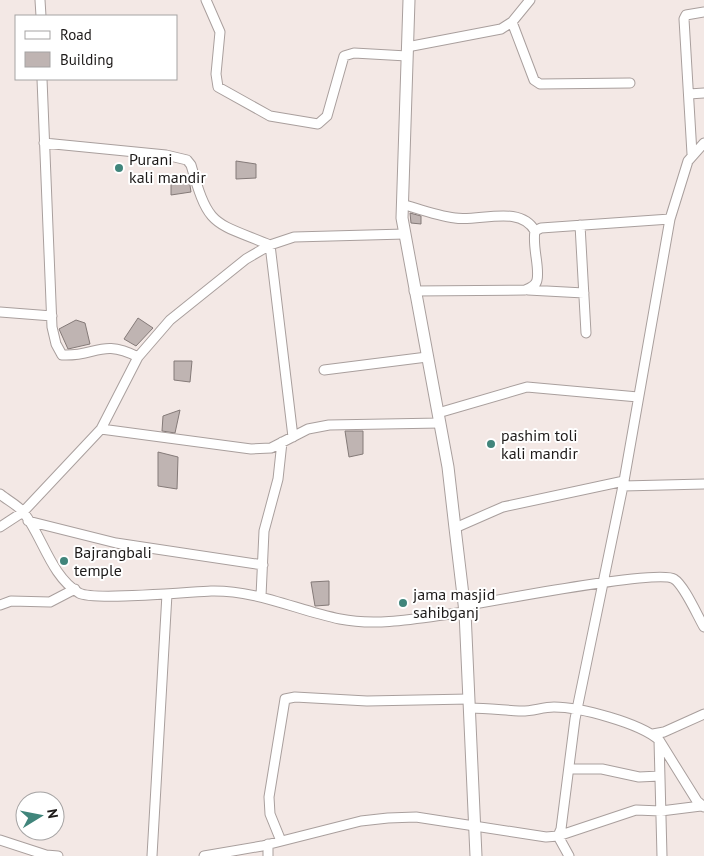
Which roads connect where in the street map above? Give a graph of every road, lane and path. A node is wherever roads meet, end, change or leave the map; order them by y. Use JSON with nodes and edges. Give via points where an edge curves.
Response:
{"nodes":[{"id":1,"x":40,"y":0,"type":"edge"},
{"id":2,"x":206,"y":0,"type":"edge"},
{"id":3,"x":409,"y":0,"type":"edge"},
{"id":4,"x":530,"y":0,"type":"edge"},
{"id":5,"x":704,"y":12,"type":"edge"},
{"id":6,"x":41,"y":15,"type":"edge"},
{"id":7,"x":512,"y":22,"type":"junction"},
{"id":8,"x":407,"y":51,"type":"junction"},
{"id":9,"x":42,"y":80,"type":"edge"},
{"id":10,"x":630,"y":83,"type":"dead end"},
{"id":11,"x":704,"y":93,"type":"edge"},
{"id":12,"x":689,"y":94,"type":"junction"},
{"id":13,"x":44,"y":143,"type":"junction"},
{"id":14,"x":704,"y":143,"type":"edge"},
{"id":15,"x":692,"y":154,"type":"junction"},
{"id":16,"x":402,"y":204,"type":"junction"},
{"id":17,"x":670,"y":219,"type":"junction"},
{"id":18,"x":580,"y":225,"type":"junction"},
{"id":19,"x":535,"y":231,"type":"junction"},
{"id":20,"x":404,"y":234,"type":"junction"},
{"id":21,"x":270,"y":245,"type":"junction"},
{"id":22,"x":525,"y":290,"type":"junction"},
{"id":23,"x":414,"y":291,"type":"junction"},
{"id":24,"x":584,"y":293,"type":"junction"},
{"id":25,"x":0,"y":312,"type":"edge"},
{"id":26,"x":52,"y":316,"type":"junction"},
{"id":27,"x":586,"y":333,"type":"dead end"},
{"id":28,"x":138,"y":357,"type":"junction"},
{"id":29,"x":427,"y":357,"type":"junction"},
{"id":30,"x":324,"y":370,"type":"dead end"},
{"id":31,"x":638,"y":397,"type":"junction"},
{"id":32,"x":439,"y":418,"type":"junction"},
{"id":33,"x":101,"y":429,"type":"junction"},
{"id":34,"x":293,"y":437,"type":"junction"},
{"id":35,"x":282,"y":442,"type":"junction"},
{"id":36,"x":623,"y":483,"type":"junction"},
{"id":37,"x":704,"y":484,"type":"edge"},
{"id":38,"x":0,"y":494,"type":"edge"},
{"id":39,"x":23,"y":512,"type":"junction"},
{"id":40,"x":28,"y":520,"type":"junction"},
{"id":41,"x":0,"y":527,"type":"edge"},
{"id":42,"x":456,"y":528,"type":"junction"},
{"id":43,"x":263,"y":565,"type":"junction"},
{"id":44,"x":603,"y":583,"type":"junction"},
{"id":45,"x":74,"y":589,"type":"junction"},
{"id":46,"x":167,"y":594,"type":"junction"},
{"id":47,"x":261,"y":596,"type":"junction"},
{"id":48,"x":0,"y":605,"type":"edge"},
{"id":49,"x":464,"y":609,"type":"junction"},
{"id":50,"x":704,"y":627,"type":"edge"},
{"id":51,"x":469,"y":703,"type":"junction"},
{"id":52,"x":577,"y":710,"type":"junction"},
{"id":53,"x":704,"y":714,"type":"edge"},
{"id":54,"x":656,"y":737,"type":"junction"},
{"id":55,"x":569,"y":770,"type":"junction"},
{"id":56,"x":660,"y":776,"type":"junction"},
{"id":57,"x":703,"y":806,"type":"edge"},
{"id":58,"x":661,"y":811,"type":"junction"},
{"id":59,"x":475,"y":827,"type":"junction"},
{"id":60,"x":558,"y":836,"type":"junction"},
{"id":61,"x":0,"y":840,"type":"edge"},
{"id":62,"x":281,"y":841,"type":"junction"},
{"id":63,"x":268,"y":844,"type":"junction"},
{"id":64,"x":58,"y":856,"type":"edge"},
{"id":65,"x":152,"y":856,"type":"edge"},
{"id":66,"x":207,"y":856,"type":"edge"},
{"id":67,"x":268,"y":856,"type":"edge"},
{"id":68,"x":476,"y":856,"type":"edge"},
{"id":69,"x":569,"y":856,"type":"edge"},
{"id":70,"x":662,"y":856,"type":"edge"}],
"edges":[{"from":1,"to":6,"type":"street"},
{"from":2,"to":8,"type":"street","via":[[220,32],[218,87],[270,116],[318,124],[326,116],[344,56]]},
{"from":3,"to":8,"type":"main road"},
{"from":4,"to":7,"type":"street"},
{"from":5,"to":12,"type":"street","via":[[686,15],[684,19]]},
{"from":7,"to":8,"type":"street","via":[[501,29]]},
{"from":7,"to":10,"type":"street","via":[[534,80],[540,84]]},
{"from":8,"to":16,"type":"main road"},
{"from":9,"to":13,"type":"street"},
{"from":11,"to":12,"type":"street"},
{"from":12,"to":15,"type":"street"},
{"from":13,"to":21,"type":"street","via":[[187,160],[201,201],[213,219]]},
{"from":13,"to":26,"type":"street"},
{"from":14,"to":15,"type":"street"},
{"from":15,"to":17,"type":"street","via":[[683,172]]},
{"from":16,"to":19,"type":"street","via":[[456,218],[519,218],[531,224]]},
{"from":16,"to":20,"type":"main road"},
{"from":17,"to":18,"type":"street"},
{"from":17,"to":31,"type":"street"},
{"from":18,"to":19,"type":"street"},
{"from":18,"to":24,"type":"street"},
{"from":19,"to":22,"type":"street","via":[[537,280],[534,286]]},
{"from":20,"to":21,"type":"street","via":[[294,237]]},
{"from":20,"to":23,"type":"main road"},
{"from":21,"to":28,"type":"street","via":[[246,259],[170,320]]},
{"from":21,"to":34,"type":"street"},
{"from":22,"to":23,"type":"street"},
{"from":22,"to":24,"type":"street"},
{"from":23,"to":29,"type":"main road"},
{"from":24,"to":27,"type":"street"},
{"from":25,"to":26,"type":"street"},
{"from":26,"to":28,"type":"street","via":[[56,344],[62,355],[121,348]]},
{"from":28,"to":33,"type":"street"},
{"from":29,"to":30,"type":"street"},
{"from":29,"to":32,"type":"main road"},
{"from":31,"to":32,"type":"street","via":[[527,387]]},
{"from":31,"to":36,"type":"street"},
{"from":32,"to":34,"type":"street","via":[[329,425],[308,428]]},
{"from":32,"to":42,"type":"main road"},
{"from":33,"to":35,"type":"street","via":[[232,448],[271,448]]},
{"from":33,"to":39,"type":"street"},
{"from":34,"to":35,"type":"street"},
{"from":35,"to":43,"type":"street","via":[[278,479],[264,530]]},
{"from":36,"to":37,"type":"street"},
{"from":36,"to":42,"type":"street","via":[[503,507]]},
{"from":36,"to":44,"type":"street"},
{"from":38,"to":39,"type":"street"},
{"from":39,"to":40,"type":"street"},
{"from":39,"to":41,"type":"street"},
{"from":40,"to":43,"type":"street","via":[[116,543]]},
{"from":40,"to":45,"type":"street","via":[[64,580]]},
{"from":42,"to":49,"type":"main road"},
{"from":43,"to":47,"type":"street"},
{"from":44,"to":49,"type":"street"},
{"from":44,"to":50,"type":"street","via":[[660,576],[673,578]]},
{"from":44,"to":52,"type":"street"},
{"from":45,"to":46,"type":"street","via":[[81,594],[116,596]]},
{"from":45,"to":48,"type":"street","via":[[50,602],[11,601]]},
{"from":46,"to":47,"type":"street","via":[[213,591]]},
{"from":46,"to":65,"type":"street"},
{"from":47,"to":49,"type":"street","via":[[360,622],[390,622]]},
{"from":49,"to":51,"type":"main road"},
{"from":51,"to":52,"type":"street","via":[[520,711],[554,707]]},
{"from":51,"to":59,"type":"main road"},
{"from":51,"to":62,"type":"street","via":[[285,699],[269,797],[270,814]]},
{"from":52,"to":54,"type":"street","via":[[634,725]]},
{"from":52,"to":55,"type":"street"},
{"from":53,"to":54,"type":"street"},
{"from":54,"to":56,"type":"street"},
{"from":54,"to":57,"type":"street"},
{"from":55,"to":56,"type":"street","via":[[602,769],[639,777]]},
{"from":55,"to":60,"type":"street"},
{"from":56,"to":58,"type":"street"},
{"from":57,"to":58,"type":"street"},
{"from":58,"to":60,"type":"street","via":[[628,812]]},
{"from":58,"to":70,"type":"street"},
{"from":59,"to":60,"type":"street"},
{"from":59,"to":62,"type":"street","via":[[416,817],[388,818],[361,821]]},
{"from":59,"to":68,"type":"main road"},
{"from":60,"to":69,"type":"street"},
{"from":61,"to":64,"type":"street"},
{"from":62,"to":63,"type":"street"},
{"from":63,"to":66,"type":"street"},
{"from":63,"to":67,"type":"street"}]}
